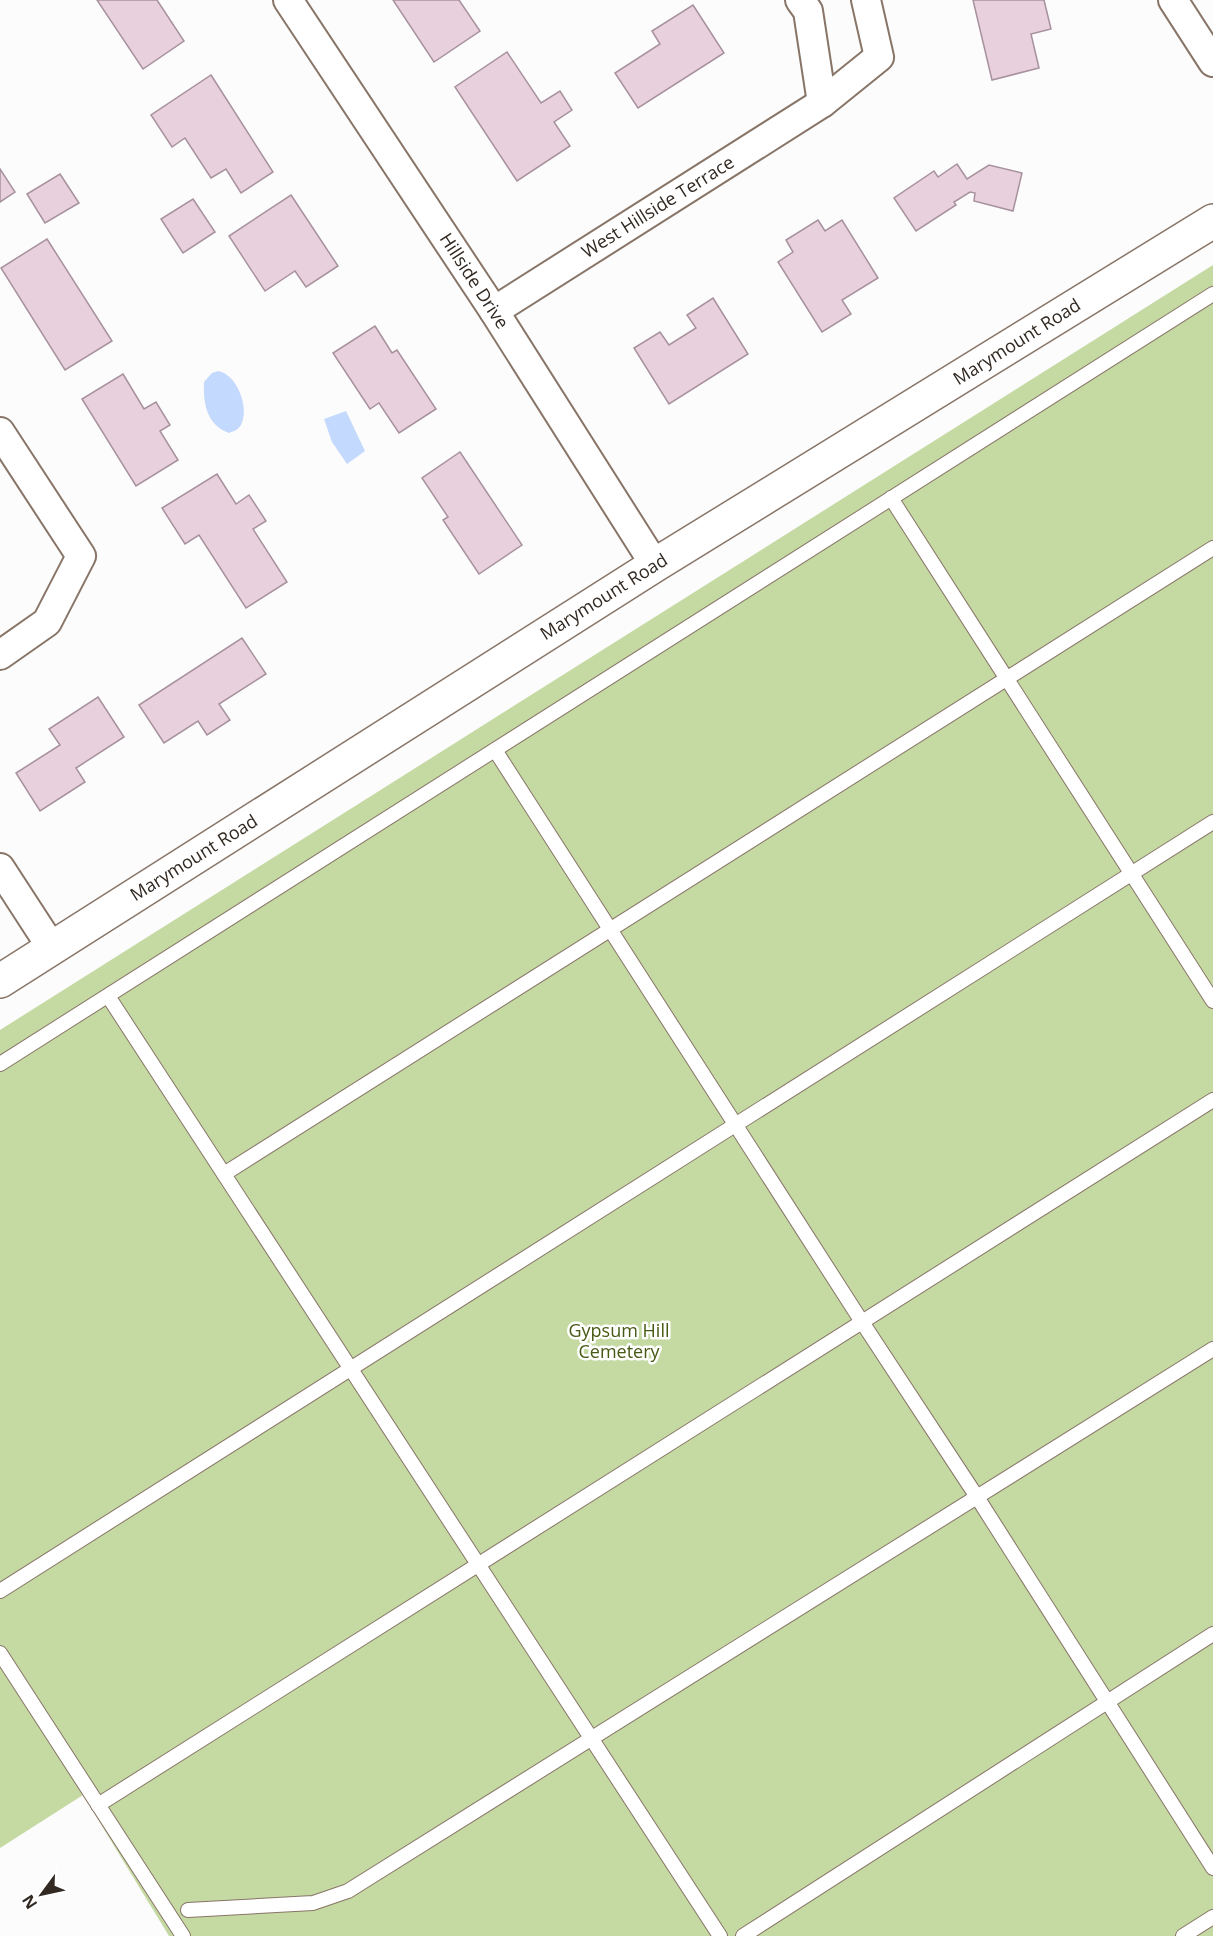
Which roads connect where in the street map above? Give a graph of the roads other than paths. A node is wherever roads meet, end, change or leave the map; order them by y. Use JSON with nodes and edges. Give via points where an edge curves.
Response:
{"nodes":[{"id":1,"x":288,"y":0,"type":"edge"},
{"id":2,"x":801,"y":0,"type":"edge"},
{"id":3,"x":866,"y":0,"type":"edge"},
{"id":4,"x":1173,"y":0,"type":"edge"},
{"id":5,"x":1213,"y":63,"type":"edge"},
{"id":6,"x":822,"y":103,"type":"junction"},
{"id":7,"x":1213,"y":221,"type":"edge"},
{"id":8,"x":1213,"y":294,"type":"edge"},
{"id":9,"x":494,"y":311,"type":"junction"},
{"id":10,"x":0,"y":432,"type":"edge"},
{"id":11,"x":891,"y":498,"type":"junction"},
{"id":12,"x":1213,"y":548,"type":"edge"},
{"id":13,"x":655,"y":565,"type":"junction"},
{"id":14,"x":0,"y":655,"type":"edge"},
{"id":15,"x":1007,"y":678,"type":"junction"},
{"id":16,"x":495,"y":750,"type":"junction"},
{"id":17,"x":1213,"y":822,"type":"edge"},
{"id":18,"x":0,"y":868,"type":"edge"},
{"id":19,"x":1131,"y":873,"type":"junction"},
{"id":20,"x":610,"y":930,"type":"junction"},
{"id":21,"x":52,"y":948,"type":"junction"},
{"id":22,"x":0,"y":981,"type":"edge"},
{"id":23,"x":108,"y":996,"type":"junction"},
{"id":24,"x":1213,"y":1001,"type":"edge"},
{"id":25,"x":0,"y":1064,"type":"edge"},
{"id":26,"x":1213,"y":1100,"type":"edge"},
{"id":27,"x":736,"y":1124,"type":"junction"},
{"id":28,"x":224,"y":1174,"type":"junction"},
{"id":29,"x":862,"y":1322,"type":"junction"},
{"id":30,"x":1213,"y":1349,"type":"edge"},
{"id":31,"x":351,"y":1368,"type":"junction"},
{"id":32,"x":977,"y":1497,"type":"junction"},
{"id":33,"x":478,"y":1564,"type":"junction"},
{"id":34,"x":0,"y":1590,"type":"edge"},
{"id":35,"x":1213,"y":1634,"type":"edge"},
{"id":36,"x":0,"y":1653,"type":"edge"},
{"id":37,"x":1107,"y":1702,"type":"junction"},
{"id":38,"x":592,"y":1740,"type":"junction"},
{"id":39,"x":98,"y":1805,"type":"junction"},
{"id":40,"x":1213,"y":1868,"type":"edge"},
{"id":41,"x":188,"y":1910,"type":"dead end"},
{"id":42,"x":1213,"y":1917,"type":"edge"},
{"id":43,"x":183,"y":1936,"type":"edge"},
{"id":44,"x":720,"y":1936,"type":"edge"},
{"id":45,"x":742,"y":1936,"type":"edge"},
{"id":46,"x":1184,"y":1936,"type":"edge"}],
"edges":[{"from":1,"to":9,"type":"street","name":"Hillside Drive"},
{"from":2,"to":6,"type":"street","via":[[808,11]]},
{"from":3,"to":6,"type":"street","name":"West Hillside Terrace","via":[[879,57]]},
{"from":4,"to":5,"type":"street"},
{"from":6,"to":9,"type":"street","name":"West Hillside Terrace"},
{"from":7,"to":13,"type":"street","name":"Marymount Road"},
{"from":8,"to":11,"type":"lane"},
{"from":9,"to":13,"type":"street","name":"Hillside Drive"},
{"from":10,"to":14,"type":"street","via":[[81,556],[47,622]]},
{"from":11,"to":15,"type":"lane"},
{"from":11,"to":16,"type":"lane"},
{"from":12,"to":15,"type":"lane"},
{"from":13,"to":21,"type":"street","name":"Marymount Road"},
{"from":15,"to":19,"type":"lane"},
{"from":15,"to":20,"type":"lane"},
{"from":16,"to":20,"type":"lane"},
{"from":16,"to":23,"type":"lane"},
{"from":17,"to":19,"type":"lane"},
{"from":18,"to":21,"type":"street"},
{"from":19,"to":24,"type":"lane"},
{"from":19,"to":27,"type":"lane"},
{"from":20,"to":27,"type":"lane"},
{"from":20,"to":28,"type":"lane"},
{"from":21,"to":22,"type":"street","name":"Marymount Road"},
{"from":23,"to":25,"type":"lane"},
{"from":23,"to":28,"type":"lane"},
{"from":26,"to":29,"type":"lane"},
{"from":27,"to":29,"type":"lane"},
{"from":27,"to":31,"type":"lane"},
{"from":28,"to":31,"type":"lane"},
{"from":29,"to":32,"type":"lane"},
{"from":29,"to":33,"type":"lane"},
{"from":30,"to":32,"type":"lane"},
{"from":31,"to":33,"type":"lane"},
{"from":31,"to":34,"type":"lane"},
{"from":32,"to":37,"type":"lane"},
{"from":32,"to":38,"type":"lane"},
{"from":33,"to":38,"type":"lane"},
{"from":33,"to":39,"type":"lane"},
{"from":35,"to":37,"type":"lane"},
{"from":36,"to":39,"type":"lane"},
{"from":37,"to":40,"type":"lane"},
{"from":37,"to":45,"type":"lane"},
{"from":38,"to":41,"type":"lane","via":[[348,1892],[313,1903]]},
{"from":38,"to":44,"type":"lane"},
{"from":39,"to":43,"type":"lane"},
{"from":42,"to":46,"type":"lane"}]}
